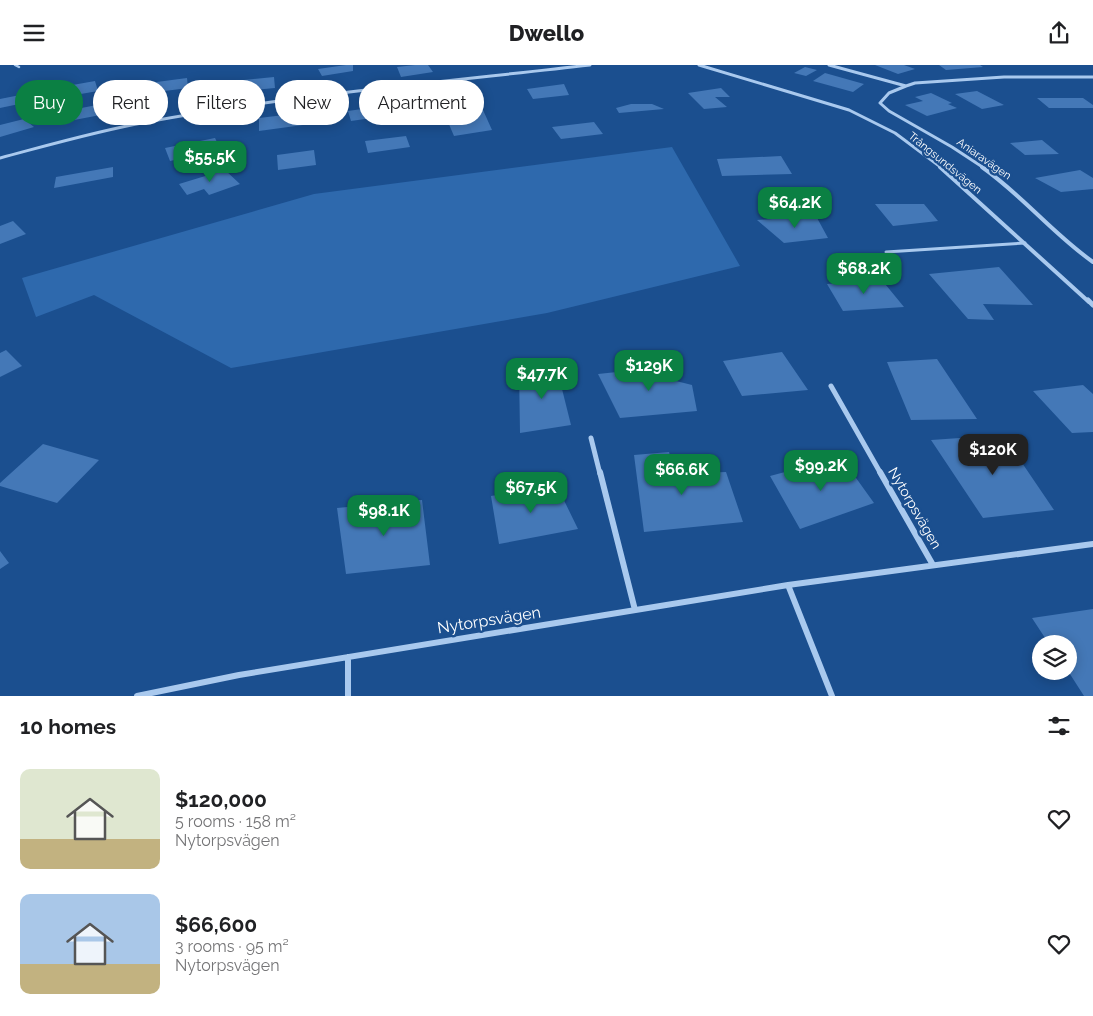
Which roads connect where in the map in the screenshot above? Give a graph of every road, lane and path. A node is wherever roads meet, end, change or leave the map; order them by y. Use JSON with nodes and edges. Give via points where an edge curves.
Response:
{"nodes":[{"id":1,"x":15,"y":65,"type":"edge"},
{"id":2,"x":590,"y":65,"type":"edge"},
{"id":3,"x":699,"y":65,"type":"edge"},
{"id":4,"x":828,"y":65,"type":"edge"},
{"id":5,"x":19,"y":67,"type":"dead end"},
{"id":6,"x":1093,"y":77,"type":"edge"},
{"id":7,"x":906,"y":86,"type":"junction"},
{"id":8,"x":0,"y":158,"type":"edge"},
{"id":9,"x":1024,"y":243,"type":"junction"},
{"id":10,"x":886,"y":252,"type":"dead end"},
{"id":11,"x":1093,"y":262,"type":"edge"},
{"id":12,"x":1093,"y":305,"type":"edge"},
{"id":13,"x":831,"y":386,"type":"dead end"},
{"id":14,"x":591,"y":438,"type":"dead end"},
{"id":15,"x":1093,"y":543,"type":"edge"},
{"id":16,"x":933,"y":565,"type":"junction"},
{"id":17,"x":788,"y":585,"type":"junction"},
{"id":18,"x":635,"y":610,"type":"junction"},
{"id":19,"x":348,"y":657,"type":"junction"},
{"id":20,"x":137,"y":696,"type":"edge"},
{"id":21,"x":348,"y":696,"type":"edge"},
{"id":22,"x":832,"y":696,"type":"edge"}],
"edges":[{"from":1,"to":5,"type":"lane"},
{"from":2,"to":8,"type":"street","via":[[208,110],[133,123]]},
{"from":3,"to":9,"type":"street","name":"Trångsundsvägen","via":[[849,111],[895,133],[941,168]]},
{"from":4,"to":7,"type":"street","name":"Aniaravägen"},
{"from":6,"to":7,"type":"street","name":"Aniaravägen","via":[[978,77]]},
{"from":7,"to":11,"type":"street","name":"Aniaravägen","via":[[889,93],[880,103],[1002,181]]},
{"from":9,"to":10,"type":"lane"},
{"from":9,"to":12,"type":"street","name":"Trångsundsvägen"},
{"from":13,"to":16,"type":"street","name":"Nytorpsvägen"},
{"from":14,"to":18,"type":"street"},
{"from":15,"to":16,"type":"street","name":"Nytorpsvägen"},
{"from":16,"to":17,"type":"street","name":"Nytorpsvägen"},
{"from":17,"to":18,"type":"street","name":"Nytorpsvägen"},
{"from":17,"to":22,"type":"street"},
{"from":18,"to":19,"type":"street","name":"Nytorpsvägen"},
{"from":19,"to":20,"type":"street","name":"Nytorpsvägen"},
{"from":19,"to":21,"type":"street"}]}
